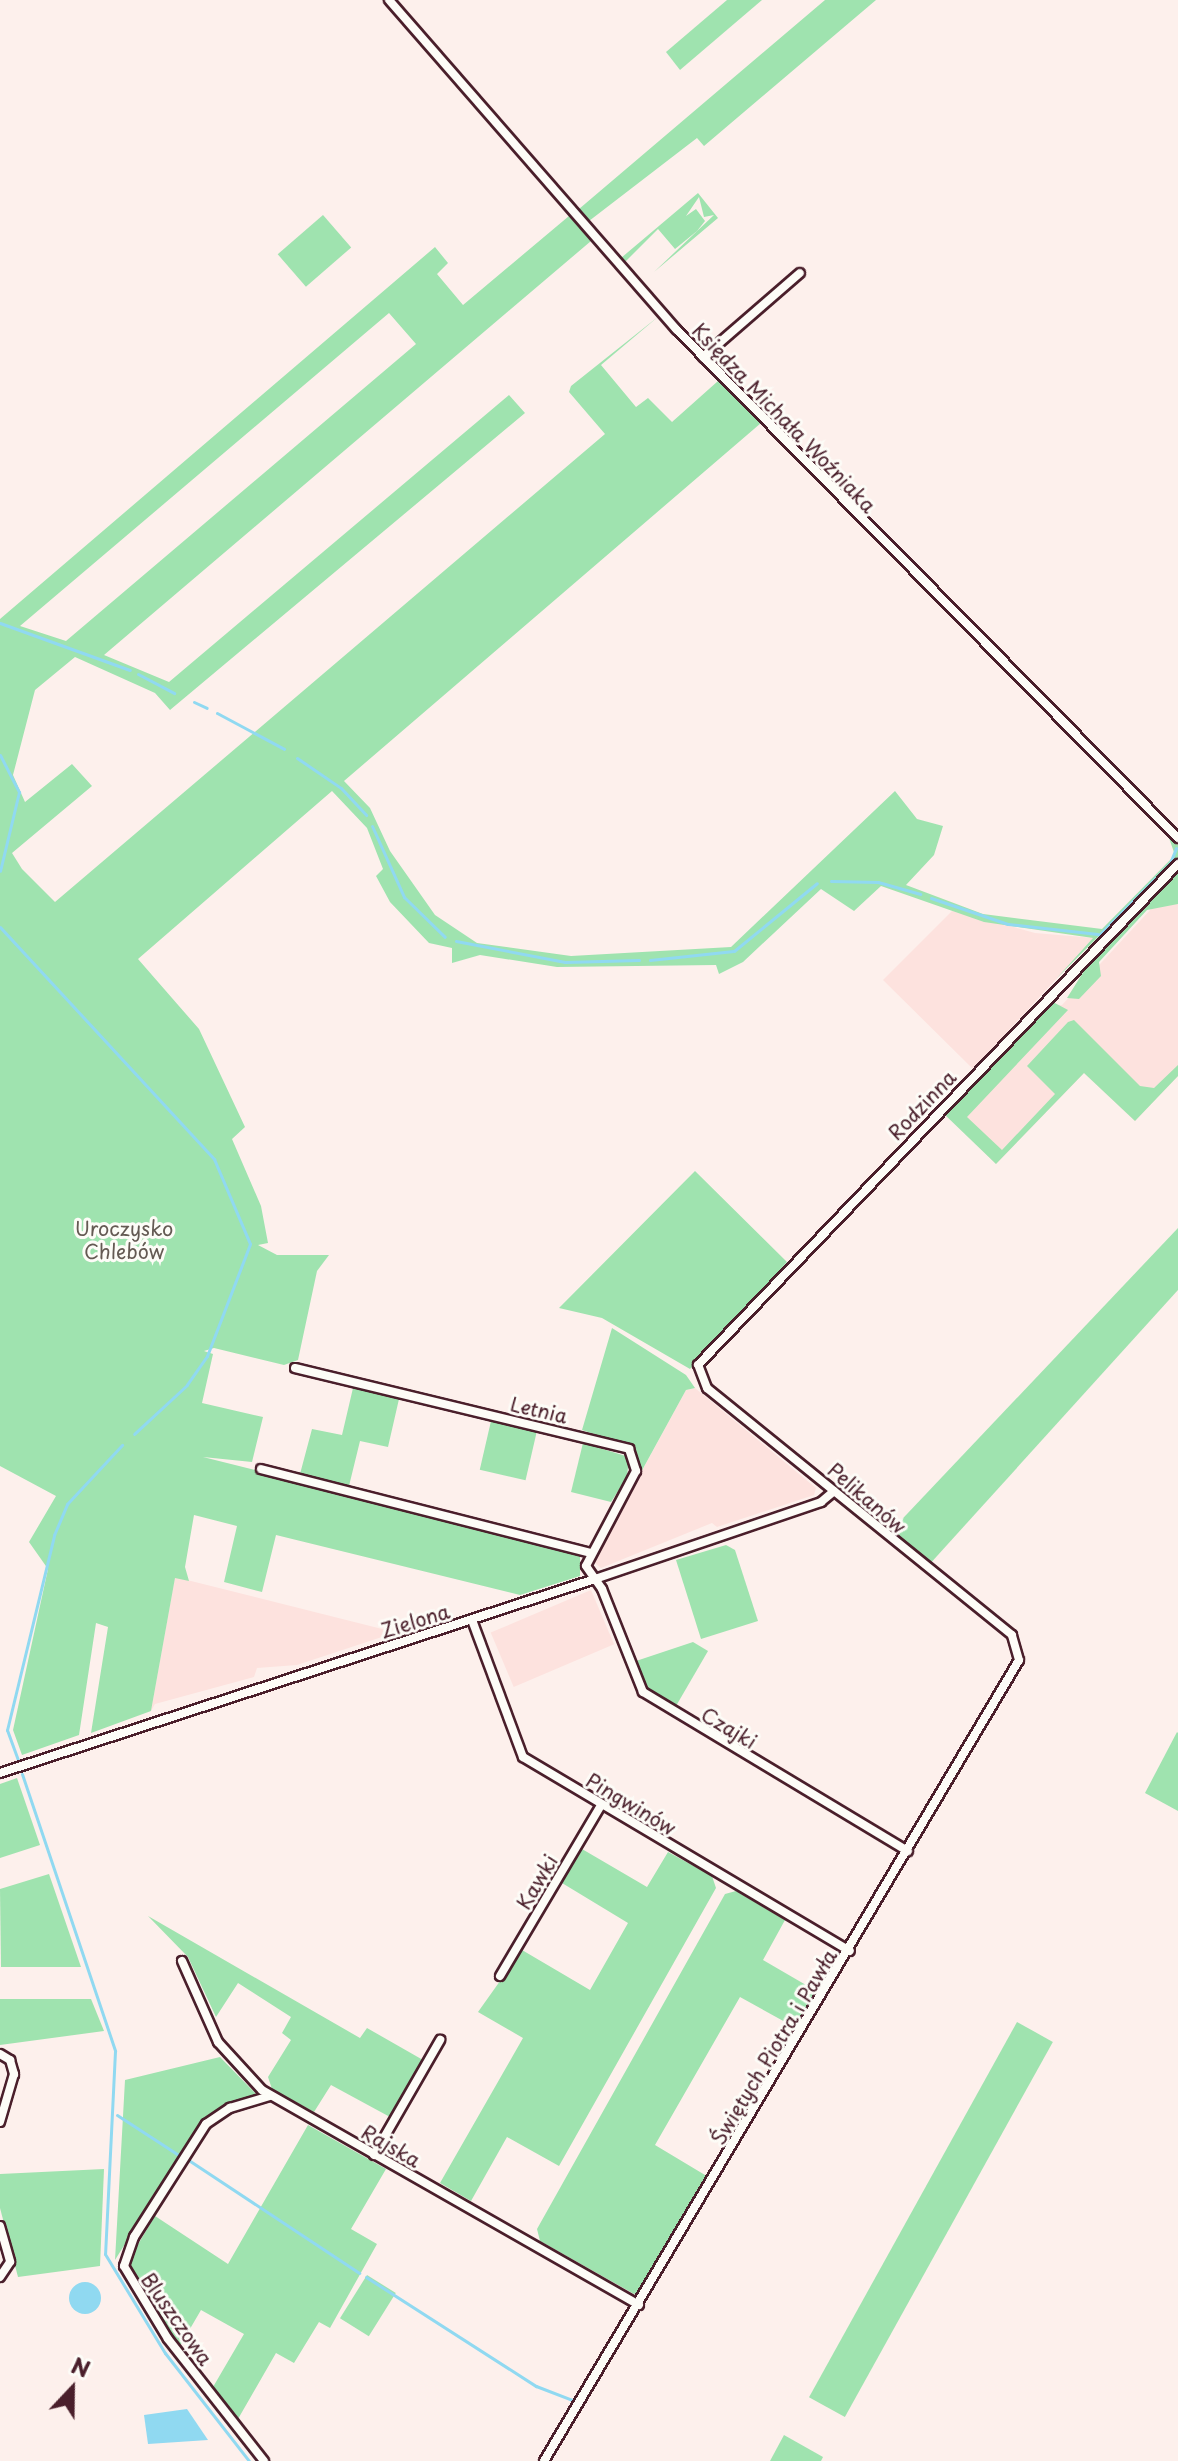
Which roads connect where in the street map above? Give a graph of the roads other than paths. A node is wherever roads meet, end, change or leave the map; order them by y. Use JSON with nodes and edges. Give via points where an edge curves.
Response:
{"nodes":[{"id":1,"x":389,"y":0,"type":"edge"},
{"id":2,"x":800,"y":273,"type":"dead end"},
{"id":3,"x":703,"y":357,"type":"junction"},
{"id":4,"x":1178,"y":838,"type":"edge"},
{"id":5,"x":1178,"y":864,"type":"edge"},
{"id":6,"x":295,"y":1368,"type":"dead end"},
{"id":7,"x":697,"y":1374,"type":"joint"},
{"id":8,"x":261,"y":1469,"type":"dead end"},
{"id":9,"x":834,"y":1491,"type":"junction"},
{"id":10,"x":590,"y":1553,"type":"junction"},
{"id":11,"x":595,"y":1579,"type":"junction"},
{"id":12,"x":472,"y":1620,"type":"junction"},
{"id":13,"x":1019,"y":1645,"type":"joint"},
{"id":14,"x":0,"y":1773,"type":"edge"},
{"id":15,"x":601,"y":1805,"type":"junction"},
{"id":16,"x":908,"y":1851,"type":"junction"},
{"id":17,"x":850,"y":1951,"type":"junction"},
{"id":18,"x":182,"y":1961,"type":"dead end"},
{"id":19,"x":500,"y":1976,"type":"dead end"},
{"id":20,"x":440,"y":2040,"type":"dead end"},
{"id":21,"x":0,"y":2054,"type":"edge"},
{"id":22,"x":270,"y":2096,"type":"junction"},
{"id":23,"x":0,"y":2122,"type":"edge"},
{"id":24,"x":374,"y":2155,"type":"junction"},
{"id":25,"x":0,"y":2226,"type":"edge"},
{"id":26,"x":4,"y":2274,"type":"edge"},
{"id":27,"x":639,"y":2305,"type":"junction"},
{"id":28,"x":264,"y":2461,"type":"edge"},
{"id":29,"x":544,"y":2461,"type":"edge"}],
"edges":[{"from":1,"to":3,"type":"street","name":"Księdza Michała Woźniaka"},
{"from":2,"to":3,"type":"street"},
{"from":3,"to":4,"type":"street","name":"Księdza Michała Woźniaka"},
{"from":5,"to":7,"type":"street","name":"Rodzinna","via":[[717,1341]]},
{"from":6,"to":10,"type":"street","name":"Letnia","via":[[629,1449],[636,1471]]},
{"from":7,"to":9,"type":"street","name":"Pelikanów"},
{"from":8,"to":10,"type":"street"},
{"from":9,"to":11,"type":"street","name":"Zielona","via":[[821,1502]]},
{"from":9,"to":13,"type":"street","name":"Pelikanów"},
{"from":10,"to":11,"type":"street","via":[[586,1566]]},
{"from":11,"to":12,"type":"street","name":"Zielona"},
{"from":11,"to":16,"type":"street","name":"Czajki","via":[[643,1692]]},
{"from":12,"to":14,"type":"street","name":"Zielona"},
{"from":12,"to":15,"type":"street","name":"Pingwinów","via":[[523,1757]]},
{"from":13,"to":16,"type":"street","name":"Świętych Piotra i Pawła","via":[[1017,1665]]},
{"from":15,"to":17,"type":"street","name":"Pingwinów"},
{"from":15,"to":19,"type":"street","name":"Kawki"},
{"from":16,"to":17,"type":"street","name":"Świętych Piotra i Pawła"},
{"from":17,"to":27,"type":"street","name":"Świętych Piotra i Pawła"},
{"from":18,"to":22,"type":"street","name":"Rajska","via":[[218,2042]]},
{"from":20,"to":24,"type":"street"},
{"from":21,"to":23,"type":"street","via":[[14,2074]]},
{"from":22,"to":24,"type":"street","name":"Rajska"},
{"from":22,"to":28,"type":"street","name":"Bluszczowa","via":[[230,2108],[206,2124],[134,2237],[124,2266],[168,2339]]},
{"from":24,"to":27,"type":"street","name":"Rajska"},
{"from":25,"to":26,"type":"street"},
{"from":27,"to":29,"type":"street","name":"Świętych Piotra i Pawła"}]}
